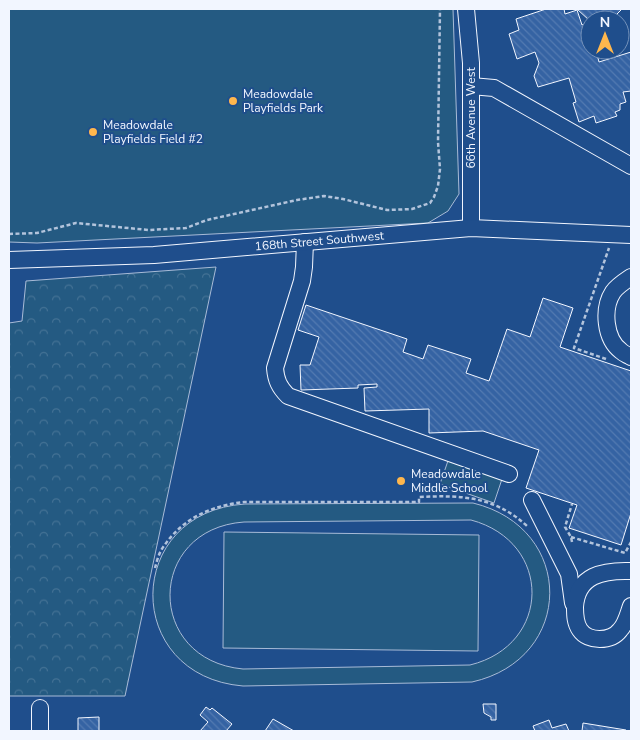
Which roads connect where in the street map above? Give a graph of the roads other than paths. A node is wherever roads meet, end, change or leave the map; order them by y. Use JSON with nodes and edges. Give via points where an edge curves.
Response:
{"nodes":[{"id":1,"x":466,"y":9,"type":"edge"},
{"id":2,"x":470,"y":86,"type":"junction"},
{"id":3,"x":631,"y":166,"type":"edge"},
{"id":4,"x":471,"y":228,"type":"junction"},
{"id":5,"x":631,"y":235,"type":"edge"},
{"id":6,"x":304,"y":242,"type":"junction"},
{"id":7,"x":9,"y":260,"type":"edge"},
{"id":8,"x":631,"y":277,"type":"edge"},
{"id":9,"x":631,"y":357,"type":"edge"},
{"id":10,"x":509,"y":474,"type":"dead end"},
{"id":11,"x":532,"y":500,"type":"dead end"},
{"id":12,"x":631,"y":571,"type":"edge"},
{"id":13,"x":631,"y":606,"type":"edge"},
{"id":14,"x":575,"y":615,"type":"junction"},
{"id":15,"x":40,"y":708,"type":"dead end"},
{"id":16,"x":40,"y":731,"type":"edge"}],
"edges":[{"from":1,"to":2,"type":"street","name":"66th Avenue West"},
{"from":2,"to":3,"type":"street","via":[[494,88]]},
{"from":2,"to":4,"type":"street","name":"66th Avenue West"},
{"from":4,"to":5,"type":"street","name":"168th Street Southwest"},
{"from":4,"to":6,"type":"street","name":"168th Street Southwest"},
{"from":6,"to":7,"type":"street","name":"168th Street Southwest","via":[[154,255]]},
{"from":6,"to":10,"type":"street","via":[[302,282],[275,368],[280,388],[288,396]]},
{"from":8,"to":9,"type":"street","via":[[613,292],[607,314],[615,345]]},
{"from":11,"to":14,"type":"street","via":[[569,574]]},
{"from":12,"to":14,"type":"street","via":[[603,573],[589,578],[579,589]]},
{"from":13,"to":14,"type":"street","via":[[620,632],[603,639],[585,635]]},
{"from":15,"to":16,"type":"street"}]}
